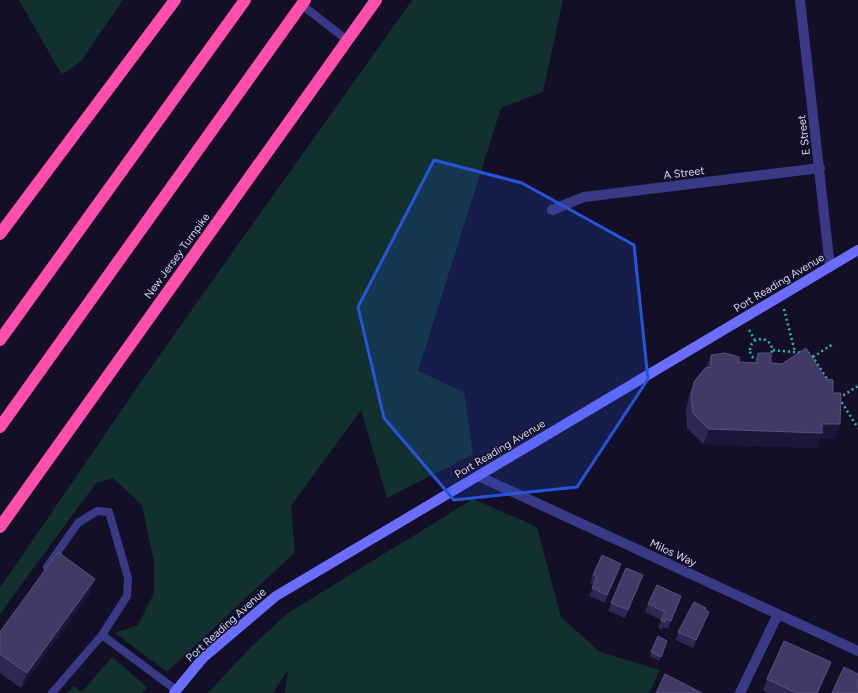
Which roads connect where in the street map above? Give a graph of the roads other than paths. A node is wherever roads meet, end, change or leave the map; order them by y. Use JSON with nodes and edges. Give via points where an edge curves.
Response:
{"nodes":[{"id":1,"x":175,"y":0,"type":"edge"},
{"id":2,"x":245,"y":0,"type":"edge"},
{"id":3,"x":376,"y":0,"type":"edge"},
{"id":4,"x":800,"y":0,"type":"edge"},
{"id":5,"x":304,"y":3,"type":"edge"},
{"id":6,"x":347,"y":40,"type":"junction"},
{"id":7,"x":820,"y":168,"type":"junction"},
{"id":8,"x":552,"y":210,"type":"dead end"},
{"id":9,"x":0,"y":234,"type":"edge"},
{"id":10,"x":858,"y":250,"type":"edge"},
{"id":11,"x":830,"y":266,"type":"junction"},
{"id":12,"x":0,"y":340,"type":"edge"},
{"id":13,"x":0,"y":428,"type":"edge"},
{"id":14,"x":478,"y":476,"type":"junction"},
{"id":15,"x":0,"y":527,"type":"edge"},
{"id":16,"x":41,"y":575,"type":"edge"},
{"id":17,"x":778,"y":614,"type":"junction"},
{"id":18,"x":102,"y":635,"type":"junction"},
{"id":19,"x":858,"y":651,"type":"edge"},
{"id":20,"x":175,"y":691,"type":"edge"},
{"id":21,"x":52,"y":693,"type":"edge"},
{"id":22,"x":740,"y":693,"type":"edge"}],
"edges":[{"from":1,"to":9,"type":"highway"},
{"from":2,"to":12,"type":"highway"},
{"from":3,"to":6,"type":"highway","name":"New Jersey Turnpike"},
{"from":4,"to":7,"type":"street","name":"E Street"},
{"from":5,"to":6,"type":"lane"},
{"from":5,"to":13,"type":"highway"},
{"from":6,"to":15,"type":"highway","name":"New Jersey Turnpike"},
{"from":7,"to":8,"type":"street","name":"A Street","via":[[584,197]]},
{"from":7,"to":11,"type":"street","name":"E Street"},
{"from":10,"to":11,"type":"main road","name":"Port Reading Avenue"},
{"from":11,"to":14,"type":"main road","name":"Port Reading Avenue"},
{"from":14,"to":17,"type":"street","name":"Milos Way"},
{"from":14,"to":20,"type":"main road","name":"Port Reading Avenue","via":[[276,596],[203,658]]},
{"from":16,"to":18,"type":"lane","via":[[78,523],[97,511],[109,512],[128,578],[127,596]]},
{"from":17,"to":19,"type":"street","name":"Milos Way"},
{"from":17,"to":22,"type":"street"},
{"from":18,"to":20,"type":"lane"},
{"from":18,"to":21,"type":"lane"}]}
